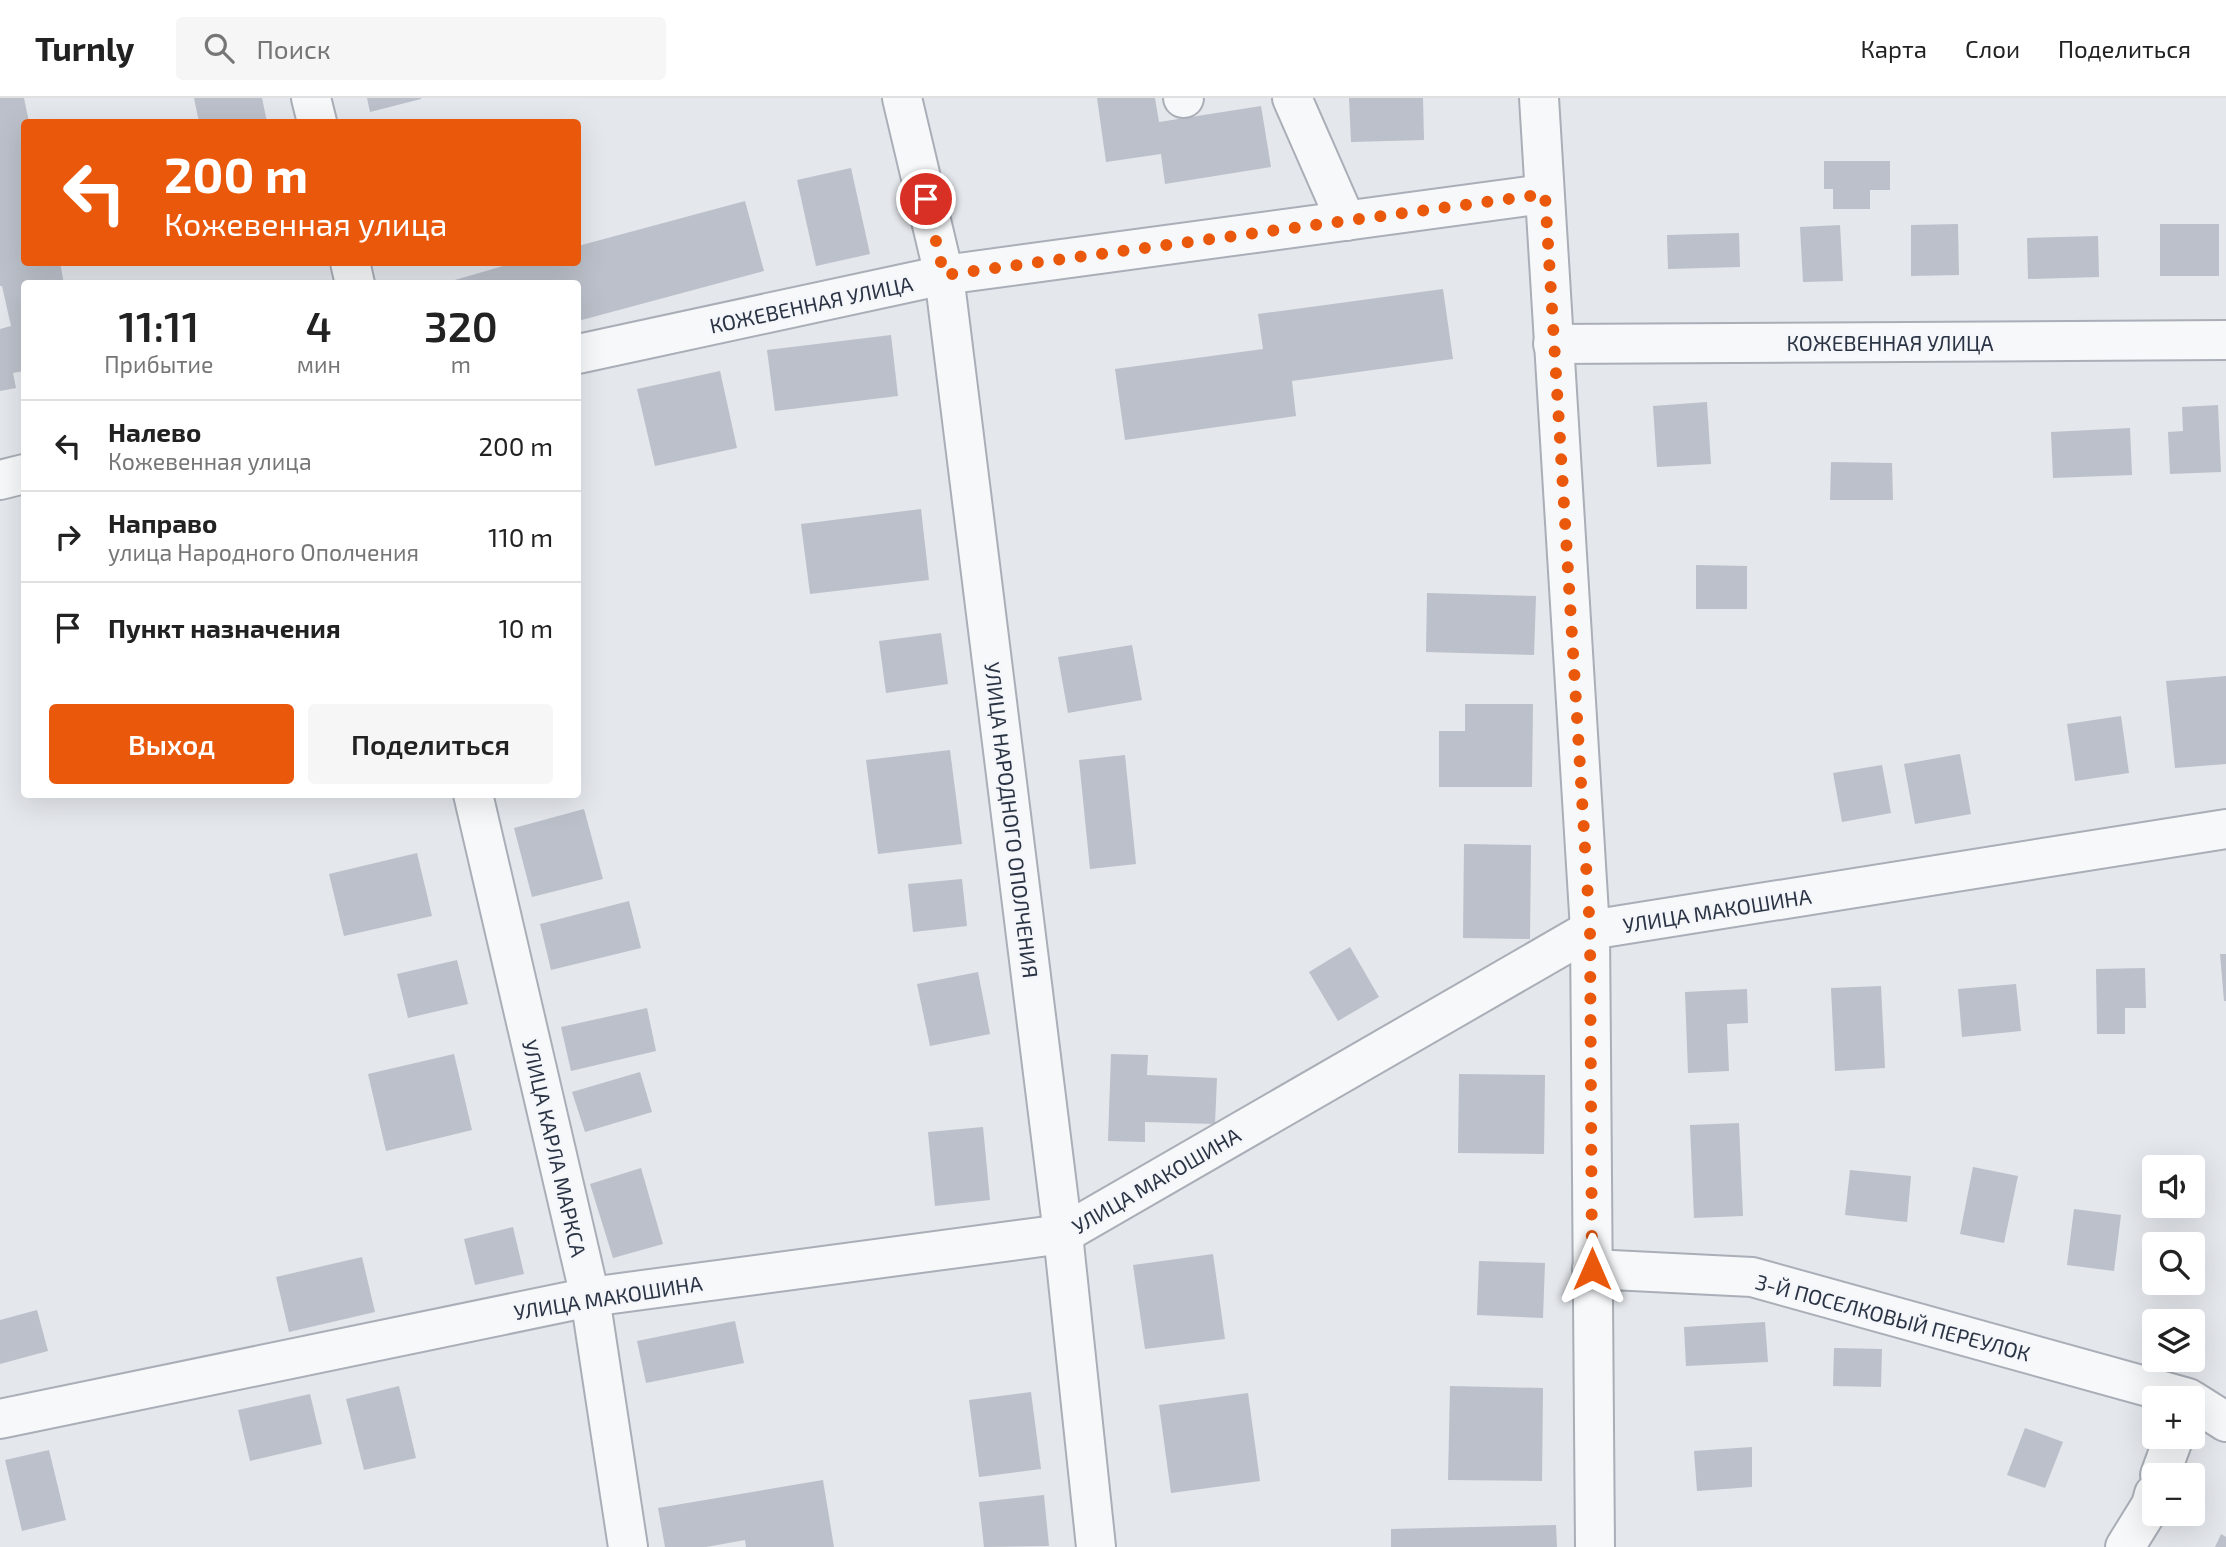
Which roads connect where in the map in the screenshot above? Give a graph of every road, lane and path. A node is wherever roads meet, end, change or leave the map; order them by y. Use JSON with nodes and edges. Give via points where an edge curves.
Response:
{"nodes":[{"id":1,"x":311,"y":98,"type":"edge"},
{"id":2,"x":902,"y":98,"type":"edge"},
{"id":3,"x":1292,"y":98,"type":"edge"},
{"id":4,"x":1539,"y":98,"type":"edge"},
{"id":5,"x":316,"y":119,"type":"edge"},
{"id":6,"x":1545,"y":194,"type":"junction"},
{"id":7,"x":1346,"y":221,"type":"junction"},
{"id":8,"x":944,"y":275,"type":"junction"},
{"id":9,"x":2226,"y":340,"type":"edge"},
{"id":10,"x":1553,"y":344,"type":"junction"},
{"id":11,"x":581,"y":353,"type":"edge"},
{"id":12,"x":21,"y":475,"type":"edge"},
{"id":13,"x":0,"y":480,"type":"edge"},
{"id":14,"x":474,"y":798,"type":"edge"},
{"id":15,"x":2226,"y":829,"type":"edge"},
{"id":16,"x":1590,"y":930,"type":"junction"},
{"id":17,"x":1063,"y":1234,"type":"junction"},
{"id":18,"x":1592,"y":1269,"type":"junction"},
{"id":19,"x":590,"y":1297,"type":"junction"},
{"id":20,"x":2145,"y":1386,"type":"edge"},
{"id":21,"x":2205,"y":1409,"type":"edge"},
{"id":22,"x":0,"y":1419,"type":"edge"},
{"id":23,"x":2226,"y":1422,"type":"edge"},
{"id":24,"x":2142,"y":1520,"type":"edge"},
{"id":25,"x":628,"y":1547,"type":"edge"},
{"id":26,"x":1096,"y":1547,"type":"edge"},
{"id":27,"x":1595,"y":1547,"type":"edge"},
{"id":28,"x":2125,"y":1547,"type":"edge"}],
"edges":[{"from":1,"to":5,"type":"street"},
{"from":2,"to":8,"type":"street","name":"УЛИЦА НАРОДНОГО ОПОЛЧЕНИЯ"},
{"from":3,"to":7,"type":"street"},
{"from":4,"to":6,"type":"street"},
{"from":6,"to":7,"type":"street","name":"КОЖЕВЕННАЯ УЛИЦА"},
{"from":6,"to":10,"type":"street"},
{"from":7,"to":8,"type":"street","name":"КОЖЕВЕННАЯ УЛИЦА"},
{"from":8,"to":11,"type":"street","name":"КОЖЕВЕННАЯ УЛИЦА"},
{"from":8,"to":17,"type":"street","name":"УЛИЦА НАРОДНОГО ОПОЛЧЕНИЯ"},
{"from":9,"to":10,"type":"street","name":"КОЖЕВЕННАЯ УЛИЦА"},
{"from":10,"to":16,"type":"street"},
{"from":12,"to":13,"type":"street"},
{"from":14,"to":19,"type":"street","name":"УЛИЦА КАРЛА МАРКСА"},
{"from":15,"to":16,"type":"street","name":"УЛИЦА МАКОШИНА"},
{"from":16,"to":17,"type":"street","name":"УЛИЦА МАКОШИНА"},
{"from":16,"to":18,"type":"street"},
{"from":17,"to":19,"type":"street","name":"УЛИЦА МАКОШИНА"},
{"from":17,"to":26,"type":"street","name":"УЛИЦА НАРОДНОГО ОПОЛЧЕНИЯ"},
{"from":18,"to":20,"type":"street","name":"3-Й ПОСЕЛКОВЫЙ ПЕРЕУЛОК","via":[[1752,1277]]},
{"from":18,"to":27,"type":"street"},
{"from":19,"to":22,"type":"street","name":"УЛИЦА МАКОШИНА"},
{"from":19,"to":25,"type":"street","name":"УЛИЦА КАРЛА МАРКСА"},
{"from":21,"to":23,"type":"street"},
{"from":24,"to":28,"type":"street"}]}
